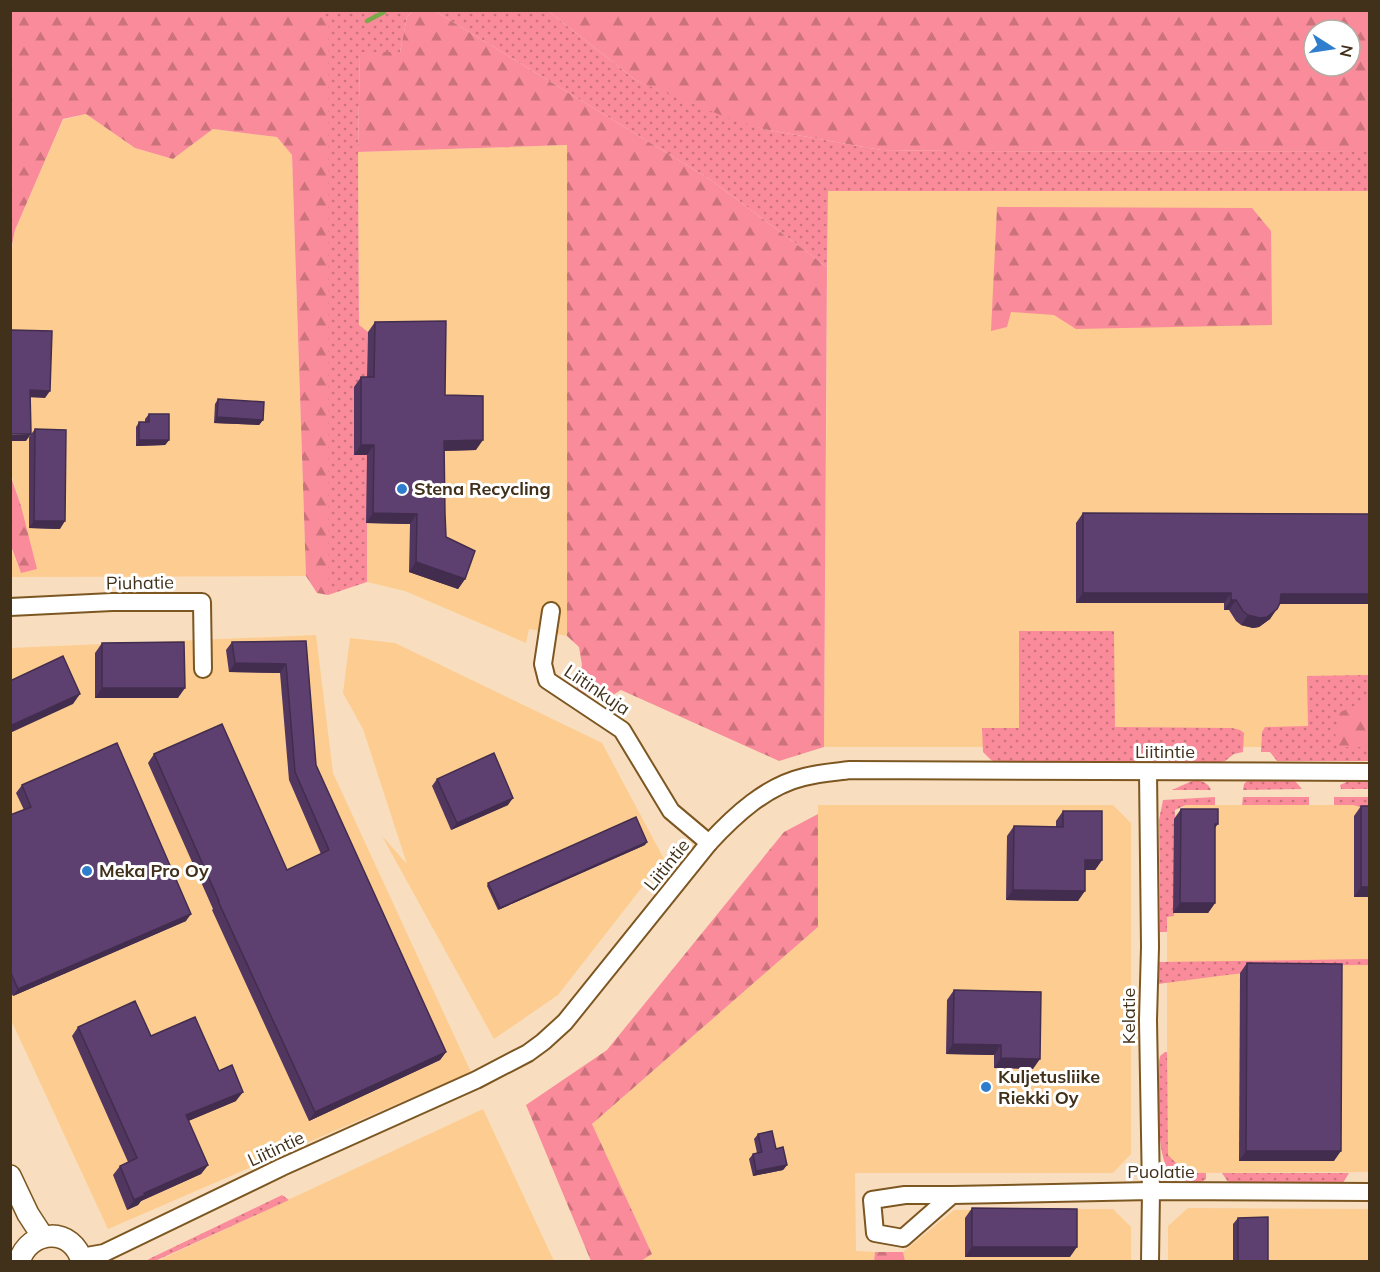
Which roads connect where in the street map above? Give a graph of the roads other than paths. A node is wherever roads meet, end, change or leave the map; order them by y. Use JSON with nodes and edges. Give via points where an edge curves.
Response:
{"nodes":[{"id":1,"x":10,"y":607,"type":"edge"},
{"id":2,"x":551,"y":611,"type":"dead end"},
{"id":3,"x":203,"y":669,"type":"dead end"},
{"id":4,"x":1148,"y":772,"type":"junction"},
{"id":5,"x":1370,"y":772,"type":"edge"},
{"id":6,"x":709,"y":843,"type":"junction"},
{"id":7,"x":10,"y":1176,"type":"edge"},
{"id":8,"x":1151,"y":1191,"type":"junction"},
{"id":9,"x":1370,"y":1192,"type":"edge"},
{"id":10,"x":952,"y":1195,"type":"dead end"},
{"id":11,"x":43,"y":1237,"type":"junction"},
{"id":12,"x":81,"y":1259,"type":"edge"},
{"id":13,"x":19,"y":1262,"type":"edge"},
{"id":14,"x":1150,"y":1262,"type":"edge"}],
"edges":[{"from":1,"to":3,"type":"street","name":"Piuhatie","via":[[202,602]]},
{"from":2,"to":6,"type":"street","name":"Liitinkuja","via":[[543,663],[547,680],[622,730],[671,811]]},
{"from":4,"to":5,"type":"street","name":"Liitintie"},
{"from":4,"to":6,"type":"street","name":"Liitintie","via":[[823,773],[802,777],[761,797]]},
{"from":4,"to":8,"type":"street","name":"Kelatie"},
{"from":6,"to":12,"type":"street","name":"Liitintie","via":[[565,1022],[528,1053],[104,1253]]},
{"from":7,"to":11,"type":"street"},
{"from":8,"to":9,"type":"street","name":"Puolatie"},
{"from":8,"to":10,"type":"street","name":"Puolatie"},
{"from":8,"to":14,"type":"street","name":"Kelatie"},
{"from":11,"to":12,"type":"street","via":[[66,1240]]},
{"from":11,"to":13,"type":"street","via":[[32,1241]]}]}
